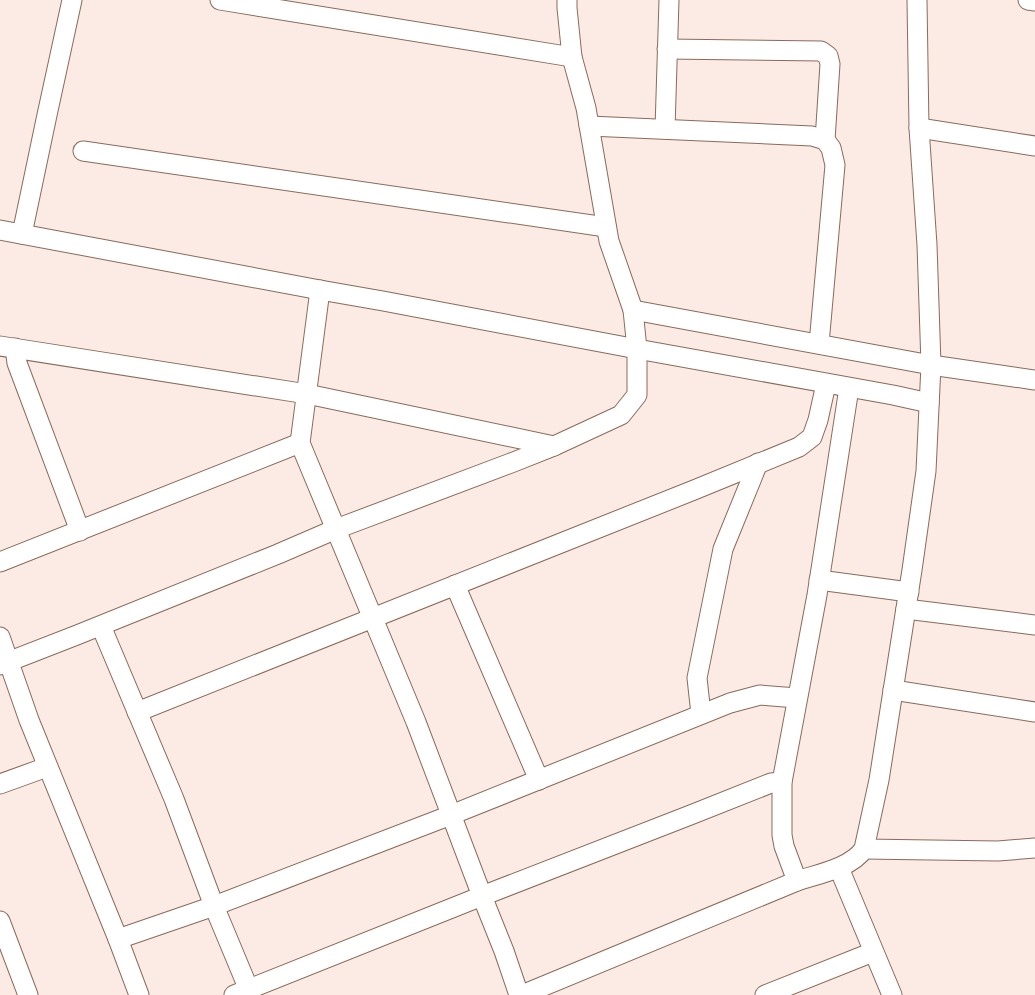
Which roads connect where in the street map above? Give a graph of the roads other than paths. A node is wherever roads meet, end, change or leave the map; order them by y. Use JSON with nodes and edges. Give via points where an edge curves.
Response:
{"nodes":[{"id":1,"x":72,"y":0,"type":"edge"},
{"id":2,"x":220,"y":0,"type":"edge"},
{"id":3,"x":568,"y":0,"type":"edge"},
{"id":4,"x":668,"y":0,"type":"edge"},
{"id":5,"x":916,"y":0,"type":"edge"},
{"id":6,"x":1028,"y":0,"type":"edge"},
{"id":7,"x":1035,"y":1,"type":"edge"},
{"id":8,"x":667,"y":49,"type":"junction"},
{"id":9,"x":572,"y":57,"type":"junction"},
{"id":10,"x":589,"y":126,"type":"junction"},
{"id":11,"x":919,"y":128,"type":"junction"},
{"id":12,"x":665,"y":129,"type":"junction"},
{"id":13,"x":825,"y":140,"type":"junction"},
{"id":14,"x":1035,"y":146,"type":"edge"},
{"id":15,"x":83,"y":151,"type":"dead end"},
{"id":16,"x":606,"y":227,"type":"junction"},
{"id":17,"x":0,"y":230,"type":"edge"},
{"id":18,"x":22,"y":234,"type":"junction"},
{"id":19,"x":320,"y":290,"type":"junction"},
{"id":20,"x":632,"y":310,"type":"junction"},
{"id":21,"x":819,"y":344,"type":"junction"},
{"id":22,"x":8,"y":347,"type":"edge"},
{"id":23,"x":637,"y":349,"type":"junction"},
{"id":24,"x":931,"y":365,"type":"junction"},
{"id":25,"x":1035,"y":380,"type":"edge"},
{"id":26,"x":826,"y":384,"type":"junction"},
{"id":27,"x":849,"y":388,"type":"junction"},
{"id":28,"x":307,"y":394,"type":"junction"},
{"id":29,"x":929,"y":403,"type":"junction"},
{"id":30,"x":300,"y":444,"type":"junction"},
{"id":31,"x":554,"y":446,"type":"junction"},
{"id":32,"x":758,"y":463,"type":"junction"},
{"id":33,"x":336,"y":530,"type":"junction"},
{"id":34,"x":80,"y":531,"type":"junction"},
{"id":35,"x":0,"y":562,"type":"edge"},
{"id":36,"x":819,"y":580,"type":"junction"},
{"id":37,"x":455,"y":585,"type":"junction"},
{"id":38,"x":907,"y":600,"type":"junction"},
{"id":39,"x":372,"y":618,"type":"junction"},
{"id":40,"x":1035,"y":625,"type":"edge"},
{"id":41,"x":101,"y":626,"type":"junction"},
{"id":42,"x":0,"y":637,"type":"edge"},
{"id":43,"x":4,"y":663,"type":"edge"},
{"id":44,"x":893,"y":690,"type":"junction"},
{"id":45,"x":797,"y":698,"type":"junction"},
{"id":46,"x":137,"y":712,"type":"junction"},
{"id":47,"x":1035,"y":712,"type":"edge"},
{"id":48,"x":701,"y":714,"type":"junction"},
{"id":49,"x":47,"y":767,"type":"junction"},
{"id":50,"x":539,"y":780,"type":"junction"},
{"id":51,"x":782,"y":782,"type":"junction"},
{"id":52,"x":0,"y":784,"type":"edge"},
{"id":53,"x":451,"y":815,"type":"junction"},
{"id":54,"x":1035,"y":845,"type":"edge"},
{"id":55,"x":1035,"y":848,"type":"edge"},
{"id":56,"x":864,"y":849,"type":"junction"},
{"id":57,"x":839,"y":868,"type":"junction"},
{"id":58,"x":796,"y":881,"type":"junction"},
{"id":59,"x":482,"y":896,"type":"junction"},
{"id":60,"x":214,"y":906,"type":"junction"},
{"id":61,"x":0,"y":921,"type":"edge"},
{"id":62,"x":118,"y":939,"type":"junction"},
{"id":63,"x":873,"y":952,"type":"junction"},
{"id":64,"x":241,"y":992,"type":"edge"},
{"id":65,"x":28,"y":995,"type":"edge"},
{"id":66,"x":139,"y":995,"type":"edge"},
{"id":67,"x":521,"y":995,"type":"edge"},
{"id":68,"x":765,"y":995,"type":"edge"},
{"id":69,"x":892,"y":995,"type":"edge"}],
"edges":[{"from":1,"to":18,"type":"street"},
{"from":2,"to":9,"type":"street"},
{"from":3,"to":9,"type":"street"},
{"from":4,"to":8,"type":"street"},
{"from":5,"to":11,"type":"street"},
{"from":6,"to":7,"type":"street"},
{"from":8,"to":12,"type":"street"},
{"from":8,"to":13,"type":"street","via":[[821,52],[828,56],[830,64]]},
{"from":9,"to":10,"type":"street"},
{"from":10,"to":12,"type":"street"},
{"from":10,"to":16,"type":"street"},
{"from":11,"to":14,"type":"street"},
{"from":11,"to":24,"type":"street","via":[[927,245]]},
{"from":12,"to":13,"type":"street","via":[[812,136]]},
{"from":13,"to":21,"type":"street","via":[[831,148],[835,165]]},
{"from":15,"to":16,"type":"street"},
{"from":16,"to":20,"type":"street"},
{"from":17,"to":18,"type":"street"},
{"from":18,"to":19,"type":"street"},
{"from":19,"to":23,"type":"street"},
{"from":19,"to":28,"type":"street"},
{"from":20,"to":21,"type":"street"},
{"from":20,"to":23,"type":"street"},
{"from":21,"to":24,"type":"street"},
{"from":22,"to":28,"type":"street"},
{"from":22,"to":34,"type":"street","via":[[17,362]]},
{"from":23,"to":26,"type":"street"},
{"from":23,"to":31,"type":"street","via":[[637,395],[621,415]]},
{"from":24,"to":25,"type":"street"},
{"from":24,"to":29,"type":"street"},
{"from":26,"to":27,"type":"street"},
{"from":26,"to":32,"type":"street","via":[[812,437],[799,446]]},
{"from":27,"to":29,"type":"street"},
{"from":27,"to":36,"type":"street"},
{"from":28,"to":30,"type":"street"},
{"from":28,"to":31,"type":"street"},
{"from":29,"to":38,"type":"street","via":[[926,470]]},
{"from":30,"to":33,"type":"street"},
{"from":30,"to":34,"type":"street"},
{"from":31,"to":33,"type":"street"},
{"from":32,"to":37,"type":"street"},
{"from":32,"to":48,"type":"street","via":[[723,549],[697,678]]},
{"from":33,"to":39,"type":"street"},
{"from":33,"to":41,"type":"street"},
{"from":34,"to":35,"type":"street"},
{"from":36,"to":38,"type":"street"},
{"from":36,"to":45,"type":"street"},
{"from":37,"to":39,"type":"street"},
{"from":37,"to":50,"type":"street"},
{"from":38,"to":40,"type":"street"},
{"from":38,"to":44,"type":"street"},
{"from":39,"to":46,"type":"street"},
{"from":39,"to":53,"type":"street","via":[[416,722]]},
{"from":41,"to":43,"type":"street"},
{"from":41,"to":46,"type":"street"},
{"from":42,"to":43,"type":"street"},
{"from":43,"to":49,"type":"street"},
{"from":44,"to":47,"type":"street"},
{"from":44,"to":56,"type":"street","via":[[879,780]]},
{"from":45,"to":48,"type":"street","via":[[760,695]]},
{"from":45,"to":51,"type":"street"},
{"from":46,"to":60,"type":"street","via":[[174,799]]},
{"from":48,"to":50,"type":"street"},
{"from":49,"to":52,"type":"street"},
{"from":49,"to":62,"type":"street"},
{"from":50,"to":53,"type":"street"},
{"from":51,"to":58,"type":"street","via":[[782,835]]},
{"from":51,"to":59,"type":"street","via":[[771,782]]},
{"from":53,"to":59,"type":"street"},
{"from":53,"to":60,"type":"street"},
{"from":54,"to":55,"type":"street"},
{"from":55,"to":56,"type":"street","via":[[998,851]]},
{"from":56,"to":57,"type":"street","via":[[860,856]]},
{"from":57,"to":58,"type":"street"},
{"from":57,"to":63,"type":"street"},
{"from":58,"to":67,"type":"street"},
{"from":59,"to":64,"type":"street"},
{"from":59,"to":67,"type":"street"},
{"from":60,"to":62,"type":"street"},
{"from":60,"to":64,"type":"street"},
{"from":61,"to":65,"type":"street"},
{"from":62,"to":66,"type":"street"},
{"from":63,"to":68,"type":"street"},
{"from":63,"to":69,"type":"street"}]}
